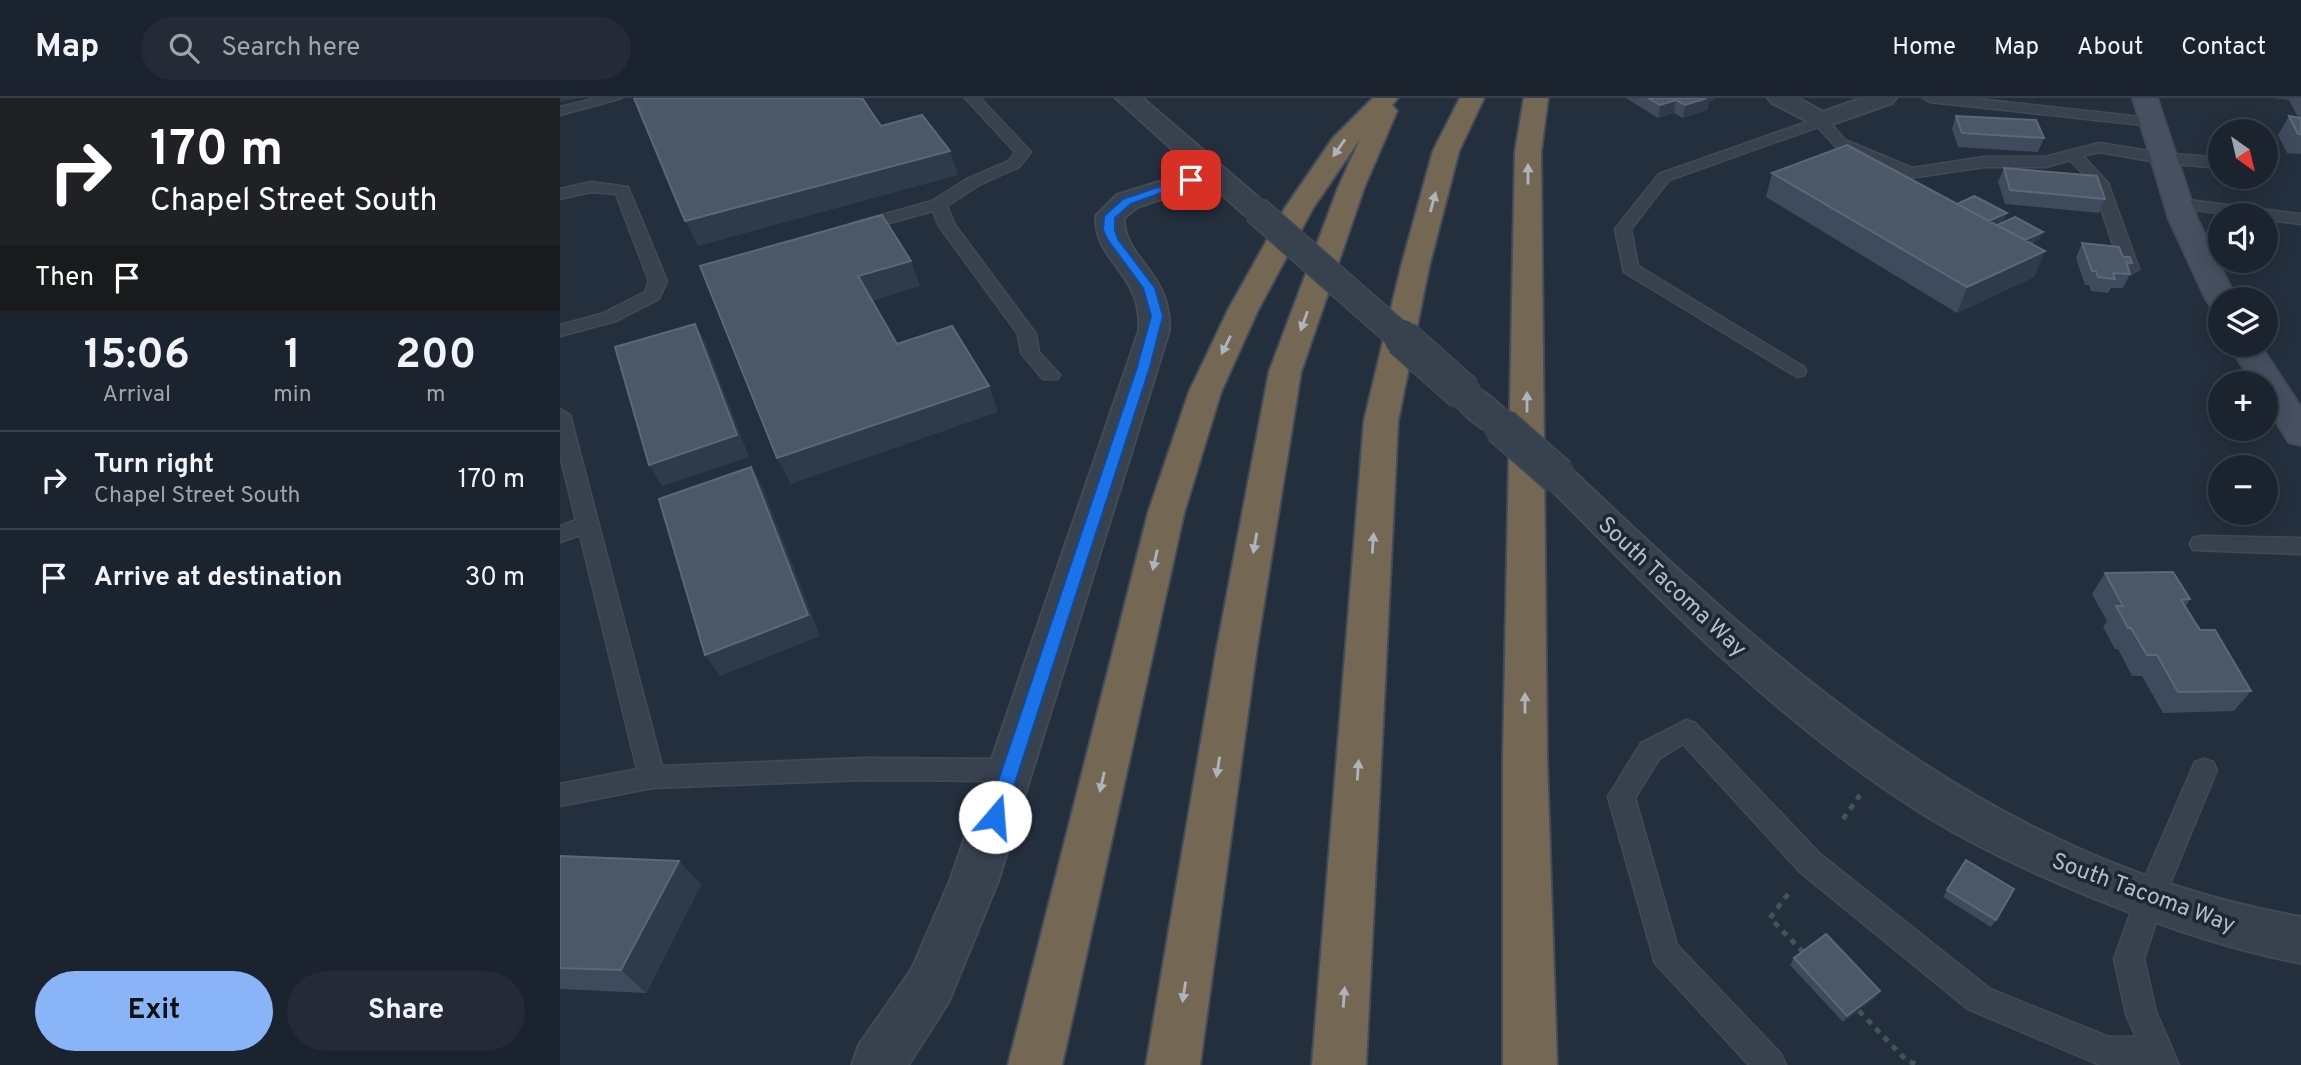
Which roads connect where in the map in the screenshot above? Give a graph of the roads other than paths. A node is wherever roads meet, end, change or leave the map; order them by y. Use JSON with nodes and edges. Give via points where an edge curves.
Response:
{"nodes":[{"id":1,"x":615,"y":98,"type":"edge"},
{"id":2,"x":972,"y":98,"type":"edge"},
{"id":3,"x":1128,"y":98,"type":"edge"},
{"id":4,"x":1388,"y":98,"type":"edge"},
{"id":5,"x":1472,"y":98,"type":"edge"},
{"id":6,"x":1536,"y":98,"type":"edge"},
{"id":7,"x":1780,"y":98,"type":"edge"},
{"id":8,"x":1884,"y":98,"type":"edge"},
{"id":9,"x":1930,"y":98,"type":"edge"},
{"id":10,"x":2148,"y":110,"type":"edge"},
{"id":11,"x":560,"y":111,"type":"edge"},
{"id":12,"x":1821,"y":121,"type":"junction"},
{"id":13,"x":2073,"y":154,"type":"junction"},
{"id":14,"x":2162,"y":158,"type":"junction"},
{"id":15,"x":2208,"y":162,"type":"edge"},
{"id":16,"x":1213,"y":173,"type":"junction"},
{"id":17,"x":560,"y":194,"type":"edge"},
{"id":18,"x":937,"y":204,"type":"junction"},
{"id":19,"x":2180,"y":204,"type":"junction"},
{"id":20,"x":2301,"y":219,"type":"edge"},
{"id":21,"x":845,"y":230,"type":"edge"},
{"id":22,"x":2130,"y":269,"type":"edge"},
{"id":23,"x":2215,"y":287,"type":"edge"},
{"id":24,"x":560,"y":331,"type":"edge"},
{"id":25,"x":2253,"y":357,"type":"edge"},
{"id":26,"x":1797,"y":371,"type":"dead end"},
{"id":27,"x":1049,"y":375,"type":"dead end"},
{"id":28,"x":560,"y":415,"type":"edge"},
{"id":29,"x":2301,"y":434,"type":"edge"},
{"id":30,"x":588,"y":524,"type":"junction"},
{"id":31,"x":560,"y":534,"type":"edge"},
{"id":32,"x":2201,"y":544,"type":"dead end"},
{"id":33,"x":2301,"y":546,"type":"edge"},
{"id":34,"x":1525,"y":759,"type":"junction"},
{"id":35,"x":1010,"y":770,"type":"junction"},
{"id":36,"x":2204,"y":770,"type":"dead end"},
{"id":37,"x":652,"y":777,"type":"junction"},
{"id":38,"x":560,"y":795,"type":"edge"},
{"id":39,"x":2150,"y":898,"type":"junction"},
{"id":40,"x":2301,"y":940,"type":"edge"},
{"id":41,"x":2161,"y":1059,"type":"edge"},
{"id":42,"x":877,"y":1064,"type":"edge"},
{"id":43,"x":1035,"y":1065,"type":"edge"},
{"id":44,"x":1173,"y":1065,"type":"edge"},
{"id":45,"x":1339,"y":1065,"type":"edge"},
{"id":46,"x":1530,"y":1065,"type":"edge"},
{"id":47,"x":1545,"y":1065,"type":"edge"},
{"id":48,"x":1769,"y":1065,"type":"edge"}],
"edges":[{"from":1,"to":11,"type":"lane"},
{"from":2,"to":18,"type":"lane","via":[[1023,152],[1014,164]]},
{"from":3,"to":16,"type":"street","name":"South Tacoma Way"},
{"from":4,"to":43,"type":"highway","one_way":true,"via":[[1342,143],[1300,208],[1220,358],[1190,431],[1166,513]]},
{"from":4,"to":44,"type":"highway","one_way":true,"via":[[1285,372],[1237,647]]},
{"from":45,"to":5,"type":"highway","one_way":true,"via":[[1381,421],[1446,152]]},
{"from":34,"to":6,"type":"highway","one_way":true,"via":[[1528,152]]},
{"from":7,"to":12,"type":"street"},
{"from":8,"to":12,"type":"street"},
{"from":9,"to":10,"type":"lane"},
{"from":10,"to":14,"type":"main road"},
{"from":12,"to":13,"type":"lane","via":[[1840,143],[1910,173],[1984,162],[2046,162]]},
{"from":12,"to":26,"type":"lane","via":[[1664,177],[1623,229],[1630,268]]},
{"from":13,"to":14,"type":"lane","via":[[2099,147]]},
{"from":13,"to":22,"type":"lane","via":[[2101,183]]},
{"from":14,"to":15,"type":"lane"},
{"from":14,"to":19,"type":"main road"},
{"from":16,"to":35,"type":"street","via":[[1127,201],[1110,216],[1113,239],[1149,288],[1157,316]]},
{"from":16,"to":39,"type":"street","name":"South Tacoma Way","bridge":true,"via":[[1558,477],[1689,606],[1864,750],[1999,834]]},
{"from":17,"to":24,"type":"lane","via":[[591,187],[622,190],[659,281],[653,295],[610,317]]},
{"from":18,"to":21,"type":"lane"},
{"from":18,"to":27,"type":"lane","via":[[947,226],[1027,334],[1030,353]]},
{"from":19,"to":20,"type":"lane"},
{"from":19,"to":23,"type":"main road"},
{"from":25,"to":29,"type":"main road"},
{"from":28,"to":30,"type":"lane"},
{"from":30,"to":31,"type":"lane"},
{"from":30,"to":37,"type":"lane"},
{"from":32,"to":33,"type":"lane"},
{"from":34,"to":46,"type":"highway"},
{"from":34,"to":47,"type":"highway"},
{"from":35,"to":37,"type":"lane","via":[[865,769]]},
{"from":35,"to":42,"type":"street","via":[[974,881],[930,986]]},
{"from":36,"to":39,"type":"lane"},
{"from":37,"to":38,"type":"lane"},
{"from":39,"to":40,"type":"street","name":"South Tacoma Way","via":[[2241,928]]},
{"from":39,"to":41,"type":"lane","via":[[2129,959],[2141,1014]]},
{"from":41,"to":48,"type":"lane","via":[[2109,1052],[1979,999],[1810,863],[1686,730],[1650,751],[1621,797],[1665,953]]}]}
